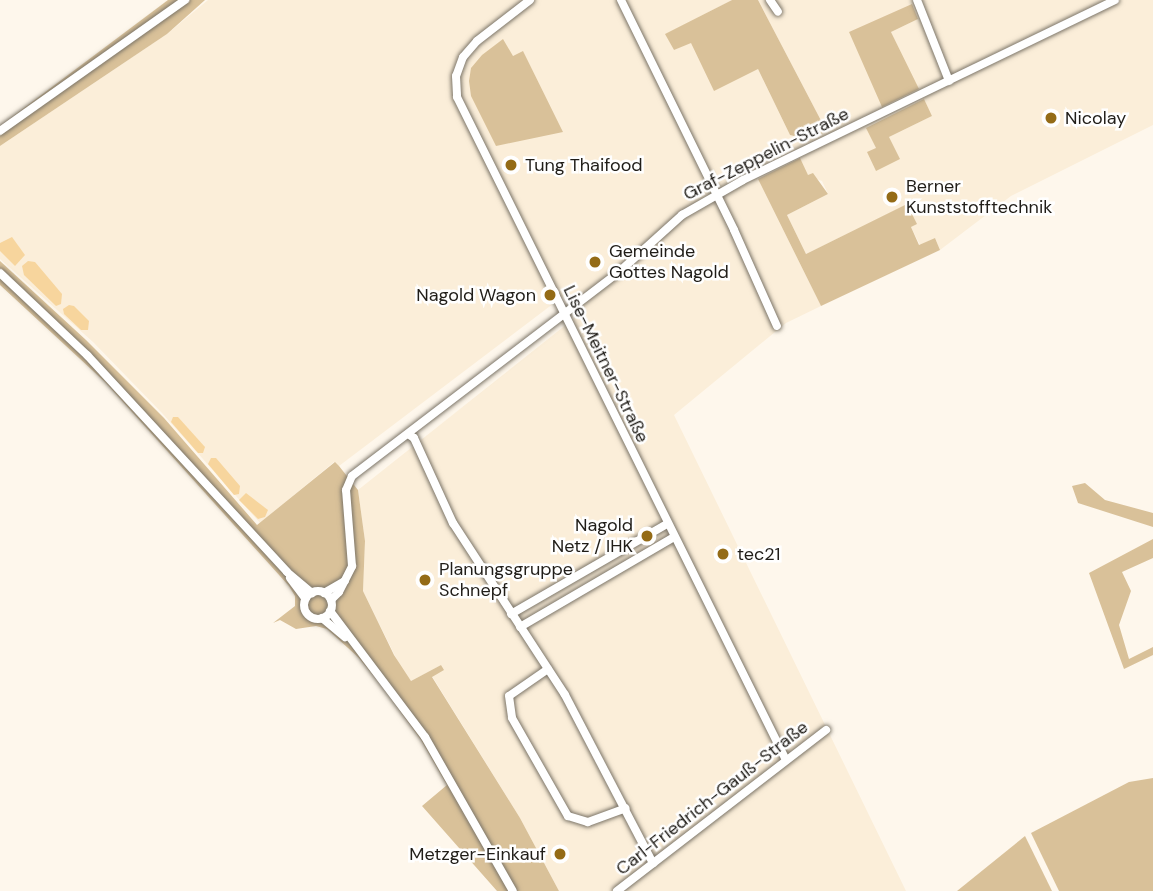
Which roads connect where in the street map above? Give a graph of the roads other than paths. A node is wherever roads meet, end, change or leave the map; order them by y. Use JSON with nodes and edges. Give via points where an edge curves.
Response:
{"nodes":[{"id":1,"x":185,"y":0,"type":"edge"},
{"id":2,"x":530,"y":0,"type":"edge"},
{"id":3,"x":621,"y":0,"type":"edge"},
{"id":4,"x":770,"y":0,"type":"edge"},
{"id":5,"x":917,"y":0,"type":"edge"},
{"id":6,"x":1115,"y":0,"type":"edge"},
{"id":7,"x":778,"y":12,"type":"dead end"},
{"id":8,"x":949,"y":81,"type":"junction"},
{"id":9,"x":0,"y":131,"type":"edge"},
{"id":10,"x":716,"y":194,"type":"junction"},
{"id":11,"x":0,"y":273,"type":"edge"},
{"id":12,"x":563,"y":312,"type":"junction"},
{"id":13,"x":777,"y":326,"type":"dead end"},
{"id":14,"x":408,"y":434,"type":"junction"},
{"id":15,"x":667,"y":524,"type":"junction"},
{"id":16,"x":674,"y":537,"type":"junction"},
{"id":17,"x":345,"y":581,"type":"junction"},
{"id":18,"x":324,"y":593,"type":"junction"},
{"id":19,"x":309,"y":596,"type":"junction"},
{"id":20,"x":331,"y":600,"type":"junction"},
{"id":21,"x":330,"y":611,"type":"junction"},
{"id":22,"x":511,"y":614,"type":"junction"},
{"id":23,"x":322,"y":618,"type":"junction"},
{"id":24,"x":520,"y":627,"type":"junction"},
{"id":25,"x":350,"y":641,"type":"junction"},
{"id":26,"x":548,"y":669,"type":"junction"},
{"id":27,"x":826,"y":730,"type":"dead end"},
{"id":28,"x":786,"y":760,"type":"junction"},
{"id":29,"x":625,"y":808,"type":"junction"},
{"id":30,"x":653,"y":863,"type":"junction"},
{"id":31,"x":513,"y":891,"type":"edge"},
{"id":32,"x":617,"y":891,"type":"edge"}],
"edges":[{"from":1,"to":9,"type":"street"},
{"from":2,"to":12,"type":"street","name":"Lise-Meitner-Straße","via":[[463,57],[456,76],[457,97]]},
{"from":3,"to":10,"type":"street"},
{"from":4,"to":7,"type":"street"},
{"from":5,"to":8,"type":"street"},
{"from":6,"to":8,"type":"street","name":"Graf-Zeppelin-Straße"},
{"from":8,"to":10,"type":"street","name":"Graf-Zeppelin-Straße"},
{"from":10,"to":12,"type":"street","name":"Graf-Zeppelin-Straße","via":[[682,215],[620,271]]},
{"from":10,"to":13,"type":"street"},
{"from":11,"to":19,"type":"street","via":[[87,355]]},
{"from":12,"to":14,"type":"street","name":"Graf-Zeppelin-Straße"},
{"from":12,"to":15,"type":"street","name":"Lise-Meitner-Straße"},
{"from":14,"to":17,"type":"street","name":"Graf-Zeppelin-Straße","via":[[348,482],[353,558]]},
{"from":14,"to":22,"type":"street","via":[[414,438],[453,523]]},
{"from":15,"to":16,"type":"street","name":"Lise-Meitner-Straße"},
{"from":15,"to":22,"type":"street"},
{"from":16,"to":24,"type":"street"},
{"from":16,"to":28,"type":"street","name":"Lise-Meitner-Straße"},
{"from":17,"to":18,"type":"street"},
{"from":17,"to":20,"type":"street","name":"Graf-Zeppelin-Straße"},
{"from":18,"to":19,"type":"street"},
{"from":18,"to":20,"type":"street"},
{"from":19,"to":23,"type":"street","via":[[304,607],[308,615]]},
{"from":20,"to":21,"type":"street"},
{"from":21,"to":23,"type":"street"},
{"from":21,"to":25,"type":"street"},
{"from":22,"to":24,"type":"street"},
{"from":23,"to":25,"type":"street"},
{"from":24,"to":26,"type":"street"},
{"from":25,"to":31,"type":"street","via":[[425,737]]},
{"from":26,"to":29,"type":"street"},
{"from":26,"to":29,"type":"street","via":[[509,695],[512,718],[568,816],[588,822]]},
{"from":27,"to":28,"type":"street","name":"Carl-Friedrich-Gauß-Straße"},
{"from":28,"to":30,"type":"street","name":"Carl-Friedrich-Gauß-Straße"},
{"from":29,"to":30,"type":"street"},
{"from":30,"to":32,"type":"street","name":"Carl-Friedrich-Gauß-Straße"}]}
